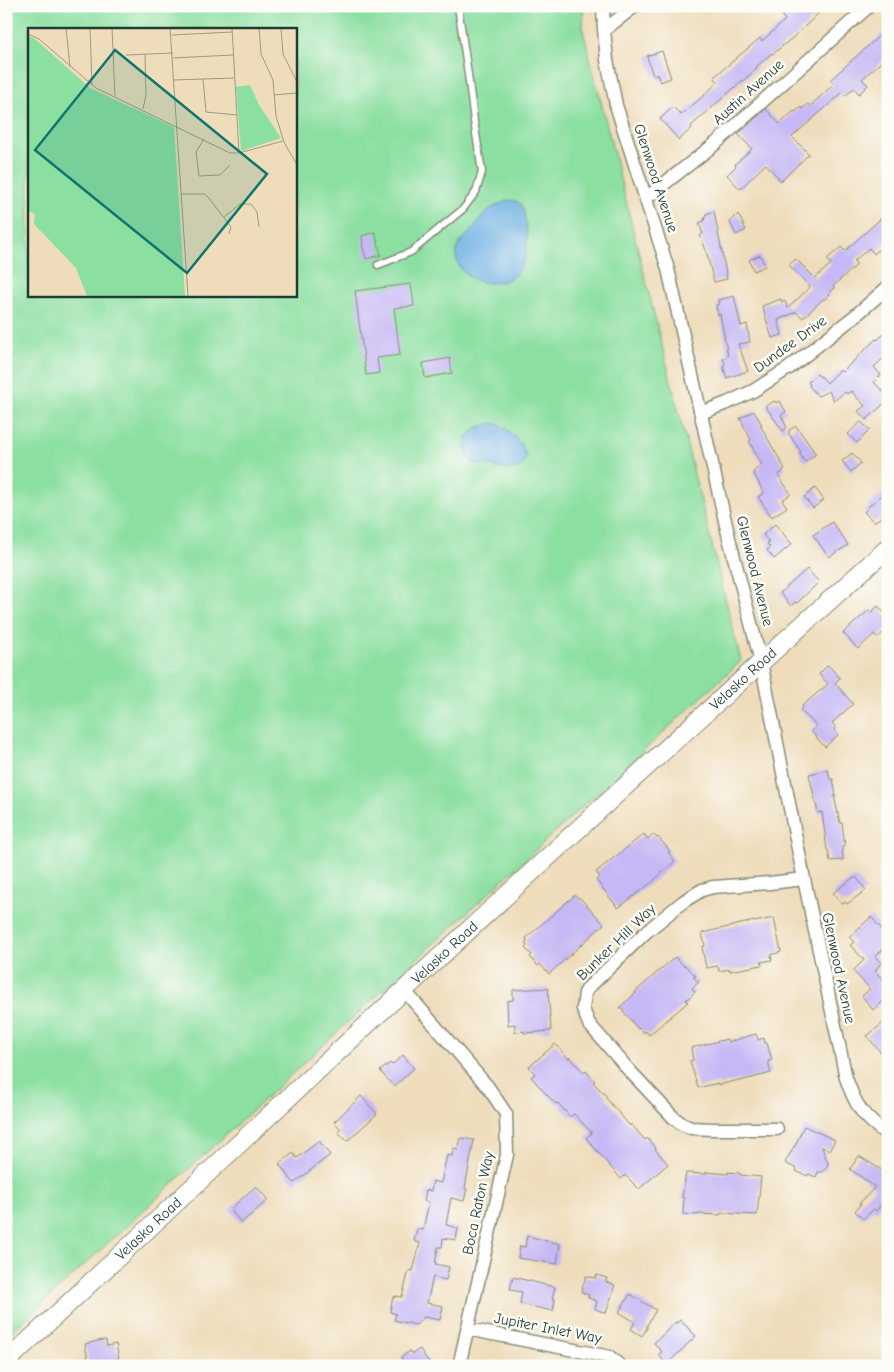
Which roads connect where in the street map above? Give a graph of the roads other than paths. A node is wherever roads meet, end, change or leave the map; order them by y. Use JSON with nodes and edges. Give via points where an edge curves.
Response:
{"nodes":[{"id":1,"x":458,"y":6,"type":"edge"},
{"id":2,"x":603,"y":6,"type":"edge"},
{"id":3,"x":635,"y":6,"type":"edge"},
{"id":4,"x":869,"y":6,"type":"edge"},
{"id":5,"x":604,"y":30,"type":"junction"},
{"id":6,"x":646,"y":198,"type":"junction"},
{"id":7,"x":378,"y":265,"type":"dead end"},
{"id":8,"x":888,"y":287,"type":"edge"},
{"id":9,"x":701,"y":413,"type":"junction"},
{"id":10,"x":888,"y":548,"type":"edge"},
{"id":11,"x":761,"y":662,"type":"junction"},
{"id":12,"x":804,"y":879,"type":"junction"},
{"id":13,"x":404,"y":990,"type":"junction"},
{"id":14,"x":777,"y":1129,"type":"dead end"},
{"id":15,"x":886,"y":1130,"type":"edge"},
{"id":16,"x":467,"y":1329,"type":"junction"},
{"id":17,"x":6,"y":1362,"type":"edge"},
{"id":18,"x":459,"y":1366,"type":"edge"},
{"id":19,"x":620,"y":1366,"type":"edge"}],
"edges":[{"from":1,"to":7,"type":"lane","via":[[482,172],[476,192],[463,209],[411,252]]},
{"from":2,"to":5,"type":"street","name":"Glenwood Avenue"},
{"from":3,"to":5,"type":"street"},
{"from":4,"to":6,"type":"street","name":"Austin Avenue","via":[[715,144]]},
{"from":5,"to":6,"type":"street","name":"Glenwood Avenue","via":[[616,105]]},
{"from":6,"to":9,"type":"street","name":"Glenwood Avenue","via":[[668,268]]},
{"from":8,"to":9,"type":"street","name":"Dundee Drive","via":[[789,368],[753,391]]},
{"from":9,"to":11,"type":"street","name":"Glenwood Avenue"},
{"from":10,"to":11,"type":"street","name":"Velasko Road"},
{"from":11,"to":12,"type":"street","name":"Glenwood Avenue"},
{"from":11,"to":13,"type":"street","name":"Velasko Road"},
{"from":12,"to":14,"type":"street","name":"Bunker Hill Way","via":[[714,886],[702,890],[646,932],[588,988],[583,1009],[595,1032],[682,1124],[691,1128]]},
{"from":12,"to":15,"type":"street","name":"Glenwood Avenue","via":[[852,1097],[863,1114]]},
{"from":13,"to":16,"type":"street","name":"Boca Raton Way","via":[[488,1087],[506,1114],[507,1156]]},
{"from":13,"to":17,"type":"street","name":"Velasko Road"},
{"from":16,"to":18,"type":"street","name":"Boca Raton Way"},
{"from":16,"to":19,"type":"street","name":"Jupiter Inlet Way","via":[[610,1357]]}]}
